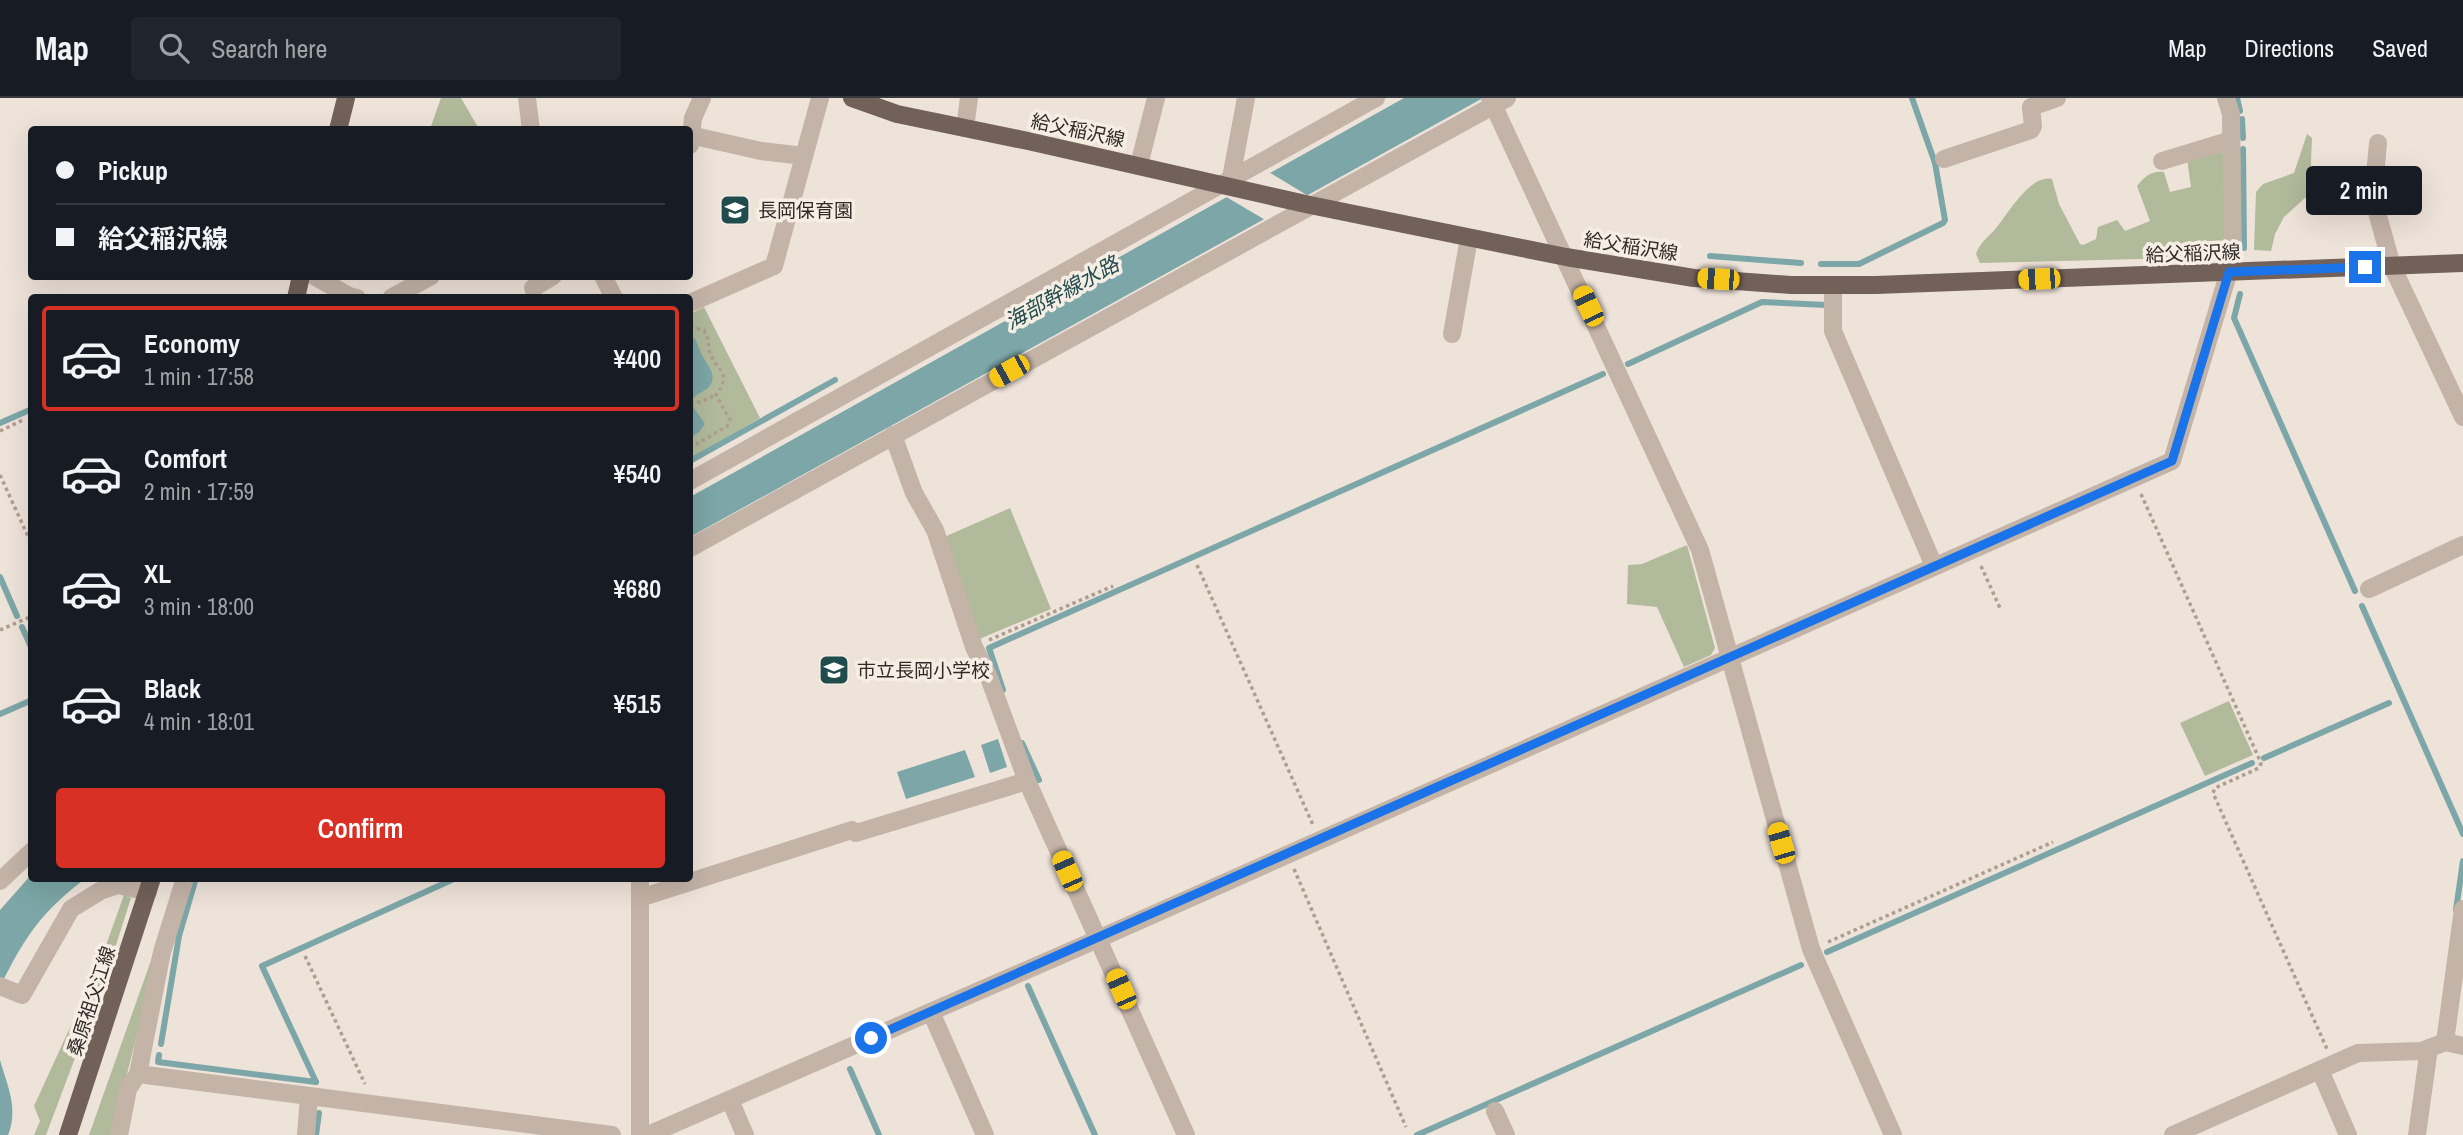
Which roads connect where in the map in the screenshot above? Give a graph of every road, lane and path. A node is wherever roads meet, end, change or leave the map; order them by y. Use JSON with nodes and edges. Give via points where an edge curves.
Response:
{"nodes":[{"id":1,"x":346,"y":98,"type":"edge"},
{"id":2,"x":527,"y":98,"type":"edge"},
{"id":3,"x":702,"y":98,"type":"edge"},
{"id":4,"x":820,"y":98,"type":"edge"},
{"id":5,"x":852,"y":98,"type":"edge"},
{"id":6,"x":969,"y":98,"type":"edge"},
{"id":7,"x":1156,"y":98,"type":"edge"},
{"id":8,"x":1246,"y":98,"type":"edge"},
{"id":9,"x":1376,"y":98,"type":"edge"},
{"id":10,"x":2057,"y":98,"type":"edge"},
{"id":11,"x":2227,"y":98,"type":"edge"},
{"id":12,"x":1497,"y":100,"type":"edge"},
{"id":13,"x":339,"y":126,"type":"edge"},
{"id":14,"x":530,"y":126,"type":"edge"},
{"id":15,"x":692,"y":126,"type":"edge"},
{"id":16,"x":965,"y":128,"type":"junction"},
{"id":17,"x":693,"y":136,"type":"edge"},
{"id":18,"x":2231,"y":140,"type":"junction"},
{"id":19,"x":2378,"y":143,"type":"dead end"},
{"id":20,"x":804,"y":156,"type":"junction"},
{"id":21,"x":1944,"y":159,"type":"dead end"},
{"id":22,"x":2162,"y":161,"type":"dead end"},
{"id":23,"x":1139,"y":165,"type":"junction"},
{"id":24,"x":1230,"y":183,"type":"junction"},
{"id":25,"x":1305,"y":204,"type":"junction"},
{"id":26,"x":1469,"y":237,"type":"junction"},
{"id":27,"x":1566,"y":257,"type":"junction"},
{"id":28,"x":2463,"y":263,"type":"edge"},
{"id":29,"x":2392,"y":266,"type":"junction"},
{"id":30,"x":2229,"y":272,"type":"junction"},
{"id":31,"x":321,"y":280,"type":"edge"},
{"id":32,"x":424,"y":280,"type":"edge"},
{"id":33,"x":546,"y":280,"type":"edge"},
{"id":34,"x":1833,"y":285,"type":"junction"},
{"id":35,"x":533,"y":288,"type":"dead end"},
{"id":36,"x":346,"y":294,"type":"edge"},
{"id":37,"x":398,"y":294,"type":"edge"},
{"id":38,"x":693,"y":302,"type":"edge"},
{"id":39,"x":693,"y":328,"type":"edge"},
{"id":40,"x":1452,"y":334,"type":"dead end"},
{"id":41,"x":716,"y":395,"type":"junction"},
{"id":42,"x":693,"y":403,"type":"edge"},
{"id":43,"x":2463,"y":417,"type":"edge"},
{"id":44,"x":23,"y":420,"type":"dead end"},
{"id":45,"x":0,"y":431,"type":"edge"},
{"id":46,"x":893,"y":435,"type":"junction"},
{"id":47,"x":693,"y":446,"type":"edge"},
{"id":48,"x":0,"y":475,"type":"edge"},
{"id":49,"x":2134,"y":477,"type":"junction"},
{"id":50,"x":693,"y":479,"type":"edge"},
{"id":51,"x":28,"y":536,"type":"edge"},
{"id":52,"x":2463,"y":545,"type":"edge"},
{"id":53,"x":693,"y":546,"type":"edge"},
{"id":54,"x":1973,"y":549,"type":"junction"},
{"id":55,"x":1197,"y":565,"type":"dead end"},
{"id":56,"x":1934,"y":566,"type":"junction"},
{"id":57,"x":1113,"y":586,"type":"dead end"},
{"id":58,"x":2369,"y":589,"type":"dead end"},
{"id":59,"x":2000,"y":608,"type":"dead end"},
{"id":60,"x":28,"y":618,"type":"edge"},
{"id":61,"x":0,"y":630,"type":"edge"},
{"id":62,"x":974,"y":647,"type":"junction"},
{"id":63,"x":1729,"y":657,"type":"junction"},
{"id":64,"x":1027,"y":780,"type":"junction"},
{"id":65,"x":1319,"y":839,"type":"junction"},
{"id":66,"x":2053,"y":842,"type":"dead end"},
{"id":67,"x":1287,"y":853,"type":"junction"},
{"id":68,"x":28,"y":854,"type":"edge"},
{"id":69,"x":0,"y":881,"type":"edge"},
{"id":70,"x":693,"y":881,"type":"edge"},
{"id":71,"x":184,"y":882,"type":"edge"},
{"id":72,"x":640,"y":882,"type":"edge"},
{"id":73,"x":690,"y":882,"type":"edge"},
{"id":74,"x":150,"y":885,"type":"edge"},
{"id":75,"x":640,"y":898,"type":"junction"},
{"id":76,"x":2463,"y":909,"type":"edge"},
{"id":77,"x":1098,"y":939,"type":"junction"},
{"id":78,"x":1811,"y":949,"type":"junction"},
{"id":79,"x":305,"y":956,"type":"dead end"},
{"id":80,"x":3,"y":987,"type":"edge"},
{"id":81,"x":931,"y":1012,"type":"junction"},
{"id":82,"x":2437,"y":1045,"type":"junction"},
{"id":83,"x":2463,"y":1046,"type":"edge"},
{"id":84,"x":2326,"y":1067,"type":"junction"},
{"id":85,"x":138,"y":1074,"type":"junction"},
{"id":86,"x":309,"y":1096,"type":"junction"},
{"id":87,"x":730,"y":1100,"type":"junction"},
{"id":88,"x":367,"y":1104,"type":"junction"},
{"id":89,"x":1495,"y":1111,"type":"dead end"},
{"id":90,"x":1406,"y":1127,"type":"dead end"},
{"id":91,"x":506,"y":1128,"type":"edge"},
{"id":92,"x":68,"y":1135,"type":"edge"},
{"id":93,"x":119,"y":1135,"type":"edge"},
{"id":94,"x":306,"y":1135,"type":"edge"},
{"id":95,"x":612,"y":1135,"type":"edge"},
{"id":96,"x":640,"y":1135,"type":"edge"},
{"id":97,"x":648,"y":1135,"type":"edge"},
{"id":98,"x":745,"y":1135,"type":"edge"},
{"id":99,"x":985,"y":1135,"type":"edge"},
{"id":100,"x":1186,"y":1135,"type":"edge"},
{"id":101,"x":1506,"y":1135,"type":"edge"},
{"id":102,"x":1893,"y":1135,"type":"edge"},
{"id":103,"x":2173,"y":1135,"type":"edge"},
{"id":104,"x":2347,"y":1135,"type":"edge"},
{"id":105,"x":2417,"y":1135,"type":"edge"}],
"edges":[{"from":1,"to":13,"type":"main road"},
{"from":2,"to":14,"type":"street"},
{"from":3,"to":15,"type":"street"},
{"from":4,"to":20,"type":"street"},
{"from":5,"to":16,"type":"main road","name":"給父稲沢線","via":[[897,114]]},
{"from":6,"to":16,"type":"street"},
{"from":7,"to":23,"type":"street"},
{"from":8,"to":24,"type":"street"},
{"from":9,"to":24,"type":"street"},
{"from":10,"to":21,"type":"street","via":[[2031,107],[2031,130]]},
{"from":11,"to":18,"type":"street"},
{"from":12,"to":25,"type":"street"},
{"from":12,"to":27,"type":"street"},
{"from":16,"to":23,"type":"main road","name":"給父稲沢線"},
{"from":17,"to":20,"type":"street"},
{"from":18,"to":22,"type":"street"},
{"from":18,"to":30,"type":"street","via":[[2233,258]]},
{"from":19,"to":29,"type":"street","via":[[2373,198]]},
{"from":20,"to":38,"type":"street","via":[[774,266]]},
{"from":23,"to":24,"type":"main road","name":"給父稲沢線"},
{"from":24,"to":25,"type":"main road","name":"給父稲沢線"},
{"from":24,"to":50,"type":"street"},
{"from":25,"to":26,"type":"main road","name":"給父稲沢線"},
{"from":25,"to":46,"type":"street"},
{"from":26,"to":27,"type":"main road","name":"給父稲沢線"},
{"from":26,"to":40,"type":"street"},
{"from":27,"to":34,"type":"main road","name":"給父稲沢線","via":[[1694,278]]},
{"from":27,"to":63,"type":"street","via":[[1700,550]]},
{"from":28,"to":29,"type":"main road","name":"給父稲沢線"},
{"from":29,"to":30,"type":"main road","name":"給父稲沢線"},
{"from":29,"to":43,"type":"street"},
{"from":30,"to":34,"type":"main road","name":"給父稲沢線"},
{"from":30,"to":49,"type":"street","via":[[2172,461]]},
{"from":31,"to":36,"type":"street"},
{"from":32,"to":37,"type":"street"},
{"from":33,"to":35,"type":"street"},
{"from":34,"to":56,"type":"street","via":[[1833,331]]},
{"from":39,"to":41,"type":"path","via":[[704,330],[711,356],[721,368],[724,378]]},
{"from":41,"to":42,"type":"path"},
{"from":41,"to":47,"type":"path","via":[[730,420]]},
{"from":44,"to":45,"type":"path"},
{"from":46,"to":53,"type":"street"},
{"from":46,"to":62,"type":"street","via":[[914,493],[935,530]]},
{"from":48,"to":51,"type":"path"},
{"from":49,"to":54,"type":"street"},
{"from":49,"to":84,"type":"path","via":[[2261,762],[2259,768],[2213,793]]},
{"from":52,"to":58,"type":"street"},
{"from":54,"to":56,"type":"street"},
{"from":54,"to":59,"type":"path"},
{"from":55,"to":65,"type":"path"},
{"from":56,"to":63,"type":"street"},
{"from":57,"to":62,"type":"path"},
{"from":60,"to":61,"type":"path"},
{"from":62,"to":64,"type":"street"},
{"from":63,"to":65,"type":"street"},
{"from":63,"to":78,"type":"street"},
{"from":64,"to":70,"type":"street"},
{"from":64,"to":77,"type":"street"},
{"from":65,"to":67,"type":"street"},
{"from":66,"to":78,"type":"path"},
{"from":67,"to":77,"type":"street"},
{"from":67,"to":90,"type":"path"},
{"from":68,"to":69,"type":"street"},
{"from":71,"to":85,"type":"street","via":[[162,952]]},
{"from":72,"to":75,"type":"street"},
{"from":73,"to":75,"type":"street"},
{"from":74,"to":80,"type":"street","via":[[118,885],[71,909],[22,995]]},
{"from":74,"to":92,"type":"main road","name":"桑原祖父江線"},
{"from":75,"to":96,"type":"street"},
{"from":76,"to":82,"type":"street"},
{"from":77,"to":81,"type":"street"},
{"from":77,"to":100,"type":"street"},
{"from":78,"to":102,"type":"street"},
{"from":79,"to":88,"type":"path","via":[[367,1089]]},
{"from":81,"to":87,"type":"street"},
{"from":81,"to":99,"type":"street"},
{"from":82,"to":83,"type":"street"},
{"from":82,"to":84,"type":"street","via":[[2358,1053]]},
{"from":82,"to":105,"type":"street"},
{"from":84,"to":103,"type":"street"},
{"from":84,"to":104,"type":"street"},
{"from":85,"to":86,"type":"street"},
{"from":85,"to":93,"type":"street","via":[[128,1089]]},
{"from":86,"to":88,"type":"street"},
{"from":86,"to":94,"type":"street"},
{"from":87,"to":97,"type":"street"},
{"from":87,"to":98,"type":"street"},
{"from":88,"to":91,"type":"street"},
{"from":89,"to":101,"type":"street"},
{"from":91,"to":95,"type":"street"}]}
